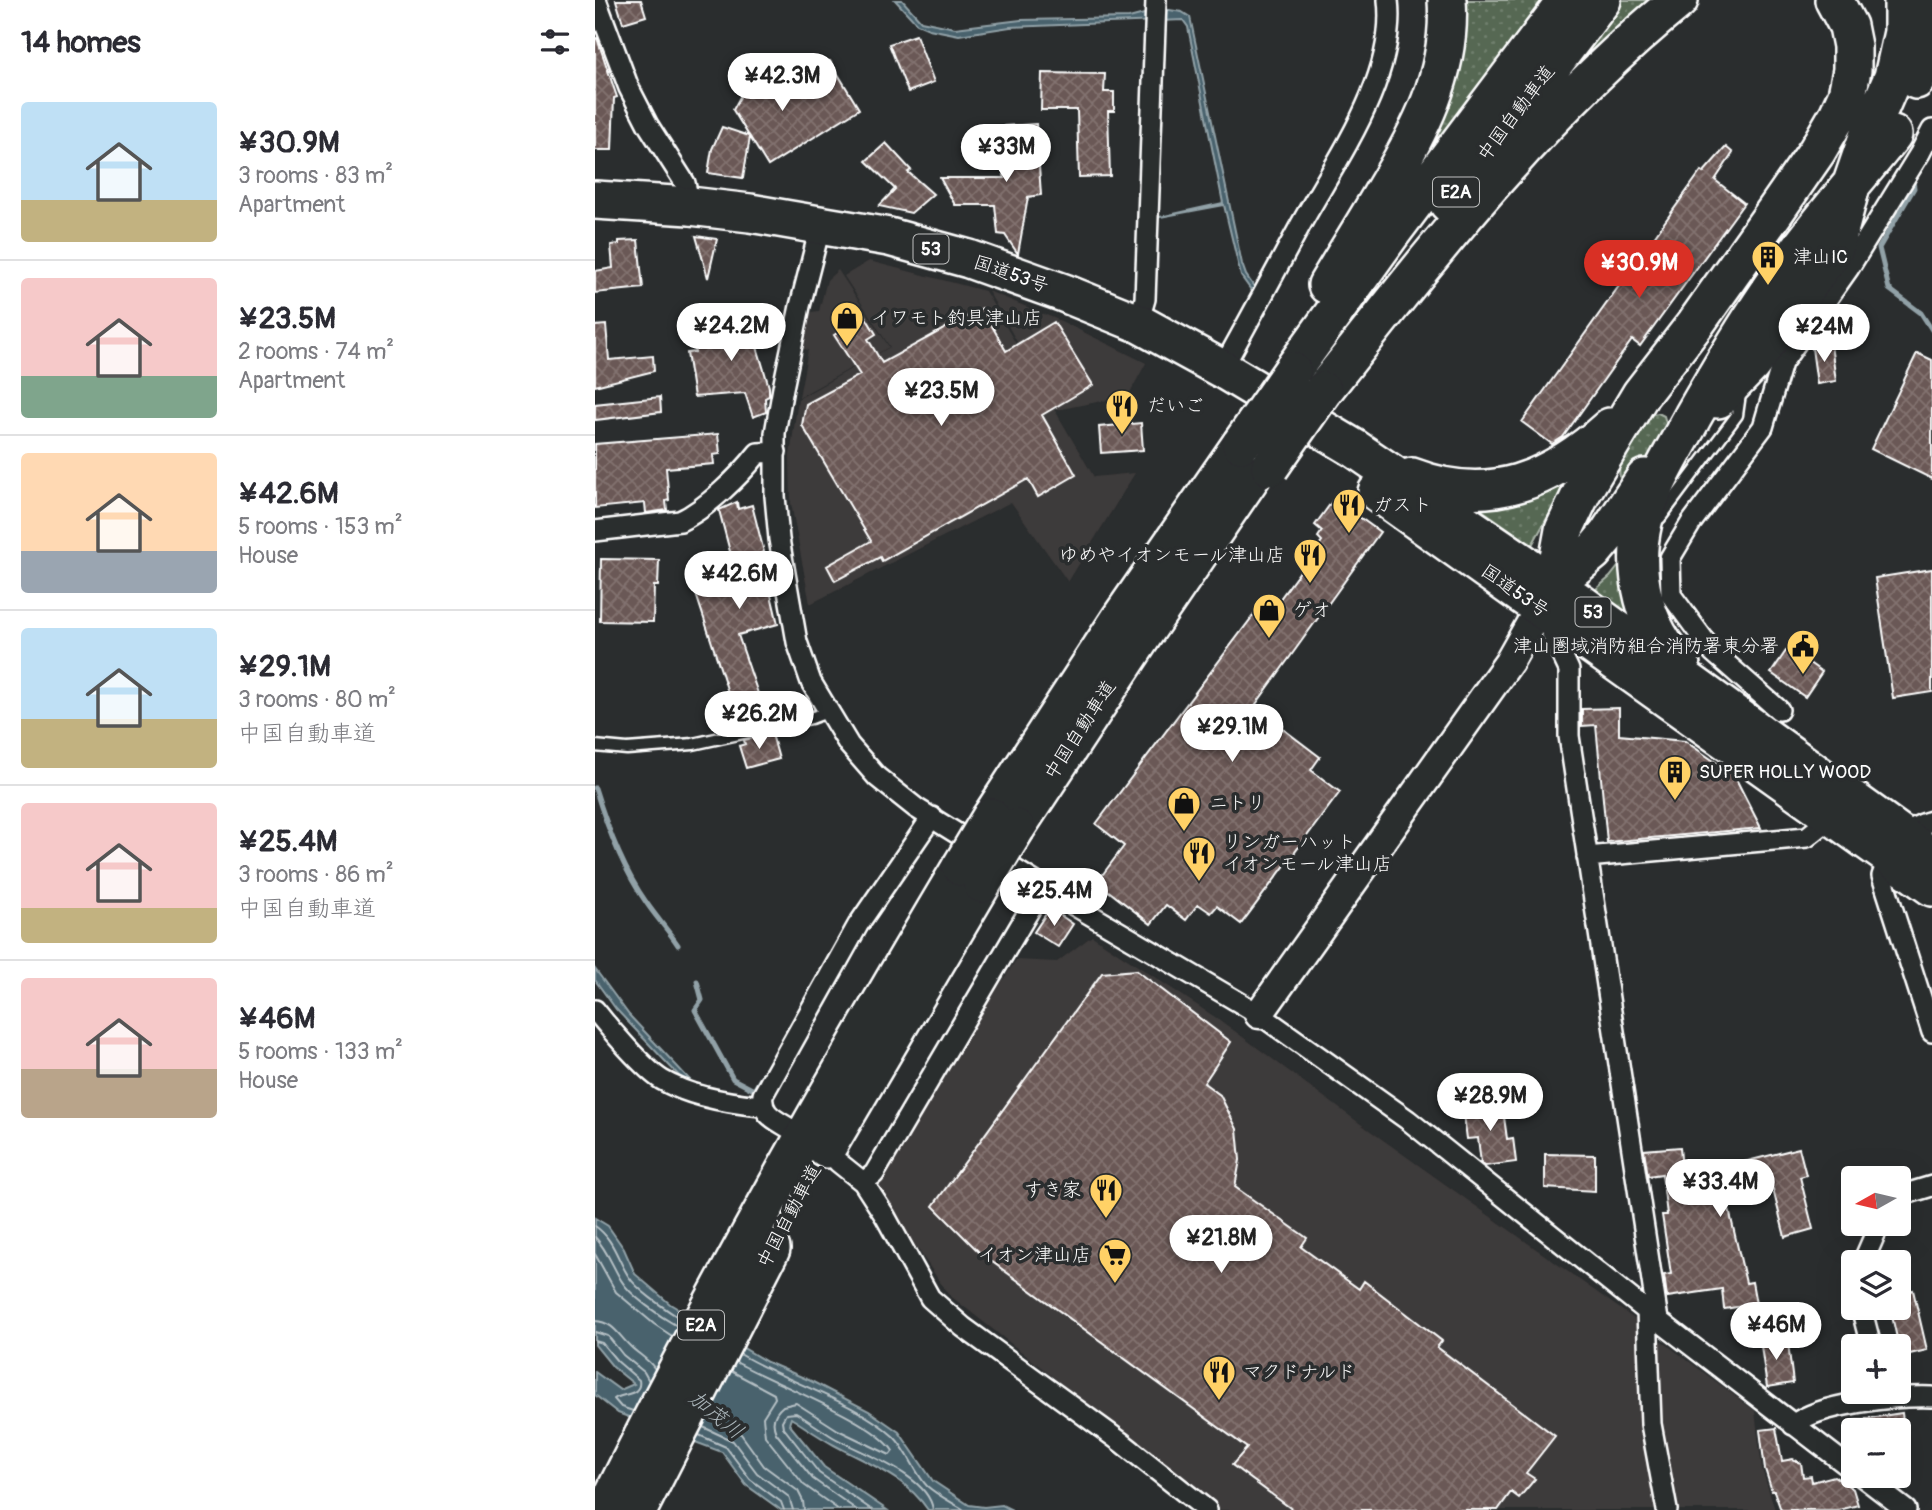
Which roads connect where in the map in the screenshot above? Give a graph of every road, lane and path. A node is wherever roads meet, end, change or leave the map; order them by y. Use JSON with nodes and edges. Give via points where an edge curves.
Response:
{"nodes":[{"id":1,"x":596,"y":0,"type":"edge"},
{"id":2,"x":1156,"y":0,"type":"edge"},
{"id":3,"x":1388,"y":0,"type":"edge"},
{"id":4,"x":1447,"y":0,"type":"edge"},
{"id":5,"x":1567,"y":0,"type":"edge"},
{"id":6,"x":1602,"y":0,"type":"edge"},
{"id":7,"x":1679,"y":0,"type":"edge"},
{"id":8,"x":1834,"y":0,"type":"edge"},
{"id":9,"x":1881,"y":0,"type":"edge"},
{"id":10,"x":1903,"y":0,"type":"edge"},
{"id":11,"x":1932,"y":13,"type":"edge"},
{"id":12,"x":1875,"y":122,"type":"junction"},
{"id":13,"x":1932,"y":130,"type":"edge"},
{"id":14,"x":1817,"y":151,"type":"junction"},
{"id":15,"x":1851,"y":186,"type":"junction"},
{"id":16,"x":595,"y":200,"type":"edge"},
{"id":17,"x":690,"y":206,"type":"junction"},
{"id":18,"x":1793,"y":222,"type":"junction"},
{"id":19,"x":821,"y":224,"type":"junction"},
{"id":20,"x":1834,"y":250,"type":"junction"},
{"id":21,"x":1138,"y":323,"type":"junction"},
{"id":22,"x":1728,"y":352,"type":"junction"},
{"id":23,"x":1233,"y":375,"type":"junction"},
{"id":24,"x":1302,"y":378,"type":"junction"},
{"id":25,"x":1641,"y":394,"type":"junction"},
{"id":26,"x":1685,"y":432,"type":"junction"},
{"id":27,"x":1354,"y":448,"type":"junction"},
{"id":28,"x":776,"y":452,"type":"junction"},
{"id":29,"x":1603,"y":459,"type":"junction"},
{"id":30,"x":1622,"y":513,"type":"junction"},
{"id":31,"x":595,"y":531,"type":"edge"},
{"id":32,"x":1639,"y":545,"type":"junction"},
{"id":33,"x":1546,"y":596,"type":"junction"},
{"id":34,"x":1779,"y":710,"type":"dead end"},
{"id":35,"x":828,"y":712,"type":"junction"},
{"id":36,"x":1734,"y":713,"type":"junction"},
{"id":37,"x":595,"y":746,"type":"edge"},
{"id":38,"x":932,"y":817,"type":"junction"},
{"id":39,"x":1832,"y":817,"type":"junction"},
{"id":40,"x":1908,"y":837,"type":"edge"},
{"id":41,"x":1587,"y":857,"type":"junction"},
{"id":42,"x":1932,"y":857,"type":"edge"},
{"id":43,"x":1043,"y":887,"type":"junction"},
{"id":44,"x":1932,"y":887,"type":"edge"},
{"id":45,"x":595,"y":1010,"type":"edge"},
{"id":46,"x":1259,"y":1014,"type":"junction"},
{"id":47,"x":1932,"y":1032,"type":"edge"},
{"id":48,"x":761,"y":1105,"type":"junction"},
{"id":49,"x":813,"y":1148,"type":"junction"},
{"id":50,"x":863,"y":1182,"type":"junction"},
{"id":51,"x":1932,"y":1186,"type":"edge"},
{"id":52,"x":1911,"y":1192,"type":"edge"},
{"id":53,"x":1653,"y":1315,"type":"junction"},
{"id":54,"x":1911,"y":1396,"type":"edge"},
{"id":55,"x":1932,"y":1397,"type":"edge"},
{"id":56,"x":1848,"y":1404,"type":"edge"},
{"id":57,"x":1793,"y":1424,"type":"junction"},
{"id":58,"x":1841,"y":1461,"type":"edge"},
{"id":59,"x":1877,"y":1488,"type":"edge"},
{"id":60,"x":606,"y":1510,"type":"edge"},
{"id":61,"x":638,"y":1510,"type":"edge"},
{"id":62,"x":1207,"y":1510,"type":"edge"},
{"id":63,"x":1667,"y":1510,"type":"edge"},
{"id":64,"x":1906,"y":1510,"type":"edge"}],
"edges":[{"from":1,"to":17,"type":"street","via":[[629,88],[685,183]]},
{"from":2,"to":21,"type":"street","via":[[1145,299]]},
{"from":3,"to":23,"type":"street","via":[[1384,61],[1366,109]]},
{"from":4,"to":24,"type":"highway","via":[[1440,78]]},
{"from":5,"to":24,"type":"highway","name":"中国自動車道","number":"E2A","via":[[1398,224]]},
{"from":6,"to":24,"type":"highway","name":"中国自動車道","number":"E2A","via":[[1414,249]]},
{"from":7,"to":24,"type":"highway","via":[[1571,99],[1451,233]]},
{"from":8,"to":14,"type":"highway","via":[[1847,26],[1852,70],[1847,95]]},
{"from":9,"to":12,"type":"highway"},
{"from":10,"to":12,"type":"highway","via":[[1899,54]]},
{"from":11,"to":12,"type":"highway","via":[[1916,80]]},
{"from":12,"to":14,"type":"highway"},
{"from":12,"to":15,"type":"highway"},
{"from":12,"to":18,"type":"highway"},
{"from":12,"to":20,"type":"highway"},
{"from":13,"to":34,"type":"street","via":[[1849,268],[1782,363],[1763,427],[1670,558],[1671,595],[1713,652]]},
{"from":14,"to":18,"type":"highway"},
{"from":14,"to":25,"type":"highway"},
{"from":15,"to":18,"type":"highway"},
{"from":15,"to":20,"type":"highway"},
{"from":15,"to":22,"type":"highway","via":[[1822,242]]},
{"from":15,"to":26,"type":"highway","via":[[1811,234],[1733,346]]},
{"from":16,"to":17,"type":"highway","name":"国道53号","number":"53"},
{"from":17,"to":19,"type":"highway","name":"国道53号","number":"53"},
{"from":18,"to":22,"type":"highway"},
{"from":19,"to":21,"type":"highway","name":"国道53号","number":"53","via":[[969,259]]},
{"from":19,"to":28,"type":"street","via":[[783,388]]},
{"from":20,"to":22,"type":"highway","via":[[1752,364]]},
{"from":21,"to":23,"type":"highway","name":"国道53号","number":"53"},
{"from":22,"to":25,"type":"highway"},
{"from":22,"to":26,"type":"highway"},
{"from":22,"to":29,"type":"highway","via":[[1661,384]]},
{"from":22,"to":30,"type":"highway"},
{"from":22,"to":32,"type":"lane","via":[[1737,415]]},
{"from":23,"to":27,"type":"highway","name":"国道53号","number":"53"},
{"from":23,"to":33,"type":"highway","name":"国道53号","number":"53","via":[[1426,529]]},
{"from":24,"to":49,"type":"highway","name":"中国自動車道","number":"E2A","bridge":true,"via":[[1132,626],[972,875],[880,1003]]},
{"from":25,"to":27,"type":"highway","via":[[1612,426],[1569,461],[1501,487],[1432,485]]},
{"from":25,"to":29,"type":"highway"},
{"from":26,"to":30,"type":"highway"},
{"from":26,"to":32,"type":"highway","via":[[1650,500]]},
{"from":27,"to":33,"type":"highway","name":"国道53号","number":"53"},
{"from":28,"to":31,"type":"street","via":[[758,453],[693,515],[680,521]]},
{"from":28,"to":35,"type":"street","via":[[775,496],[788,598],[811,682]]},
{"from":29,"to":33,"type":"highway","via":[[1563,530]]},
{"from":30,"to":33,"type":"highway","via":[[1593,552]]},
{"from":32,"to":36,"type":"highway","via":[[1642,590],[1663,644]]},
{"from":33,"to":36,"type":"highway","name":"国道53号","number":"53"},
{"from":33,"to":39,"type":"highway","name":"国道53号","number":"53"},
{"from":33,"to":41,"type":"street","via":[[1569,670],[1569,736]]},
{"from":33,"to":46,"type":"street","via":[[1509,662]]},
{"from":35,"to":37,"type":"lane","via":[[693,744]]},
{"from":35,"to":38,"type":"street","via":[[877,777]]},
{"from":36,"to":40,"type":"highway","name":"国道53号","number":"53"},
{"from":38,"to":43,"type":"street"},
{"from":38,"to":48,"type":"street","via":[[858,925]]},
{"from":39,"to":40,"type":"highway","name":"国道53号","number":"53"},
{"from":39,"to":41,"type":"street","via":[[1807,837]]},
{"from":40,"to":42,"type":"highway","name":"国道53号","number":"53"},
{"from":40,"to":44,"type":"highway","name":"国道53号","number":"53"},
{"from":40,"to":47,"type":"street","via":[[1882,876]]},
{"from":41,"to":53,"type":"street"},
{"from":43,"to":46,"type":"street"},
{"from":43,"to":50,"type":"street","via":[[874,1174]]},
{"from":45,"to":48,"type":"street","via":[[659,1078],[682,1090]]},
{"from":46,"to":53,"type":"street","via":[[1408,1121]]},
{"from":48,"to":49,"type":"street"},
{"from":49,"to":50,"type":"street"},
{"from":49,"to":60,"type":"highway","name":"中国自動車道","number":"E2A","via":[[653,1414]]},
{"from":49,"to":61,"type":"highway","name":"中国自動車道","number":"E2A","via":[[747,1294]]},
{"from":50,"to":62,"type":"street","via":[[930,1298]]},
{"from":51,"to":52,"type":"street"},
{"from":53,"to":57,"type":"street"},
{"from":53,"to":63,"type":"street","via":[[1651,1424]]},
{"from":54,"to":55,"type":"street"},
{"from":56,"to":57,"type":"street","via":[[1802,1417]]},
{"from":57,"to":58,"type":"street"},
{"from":59,"to":64,"type":"street"}]}
